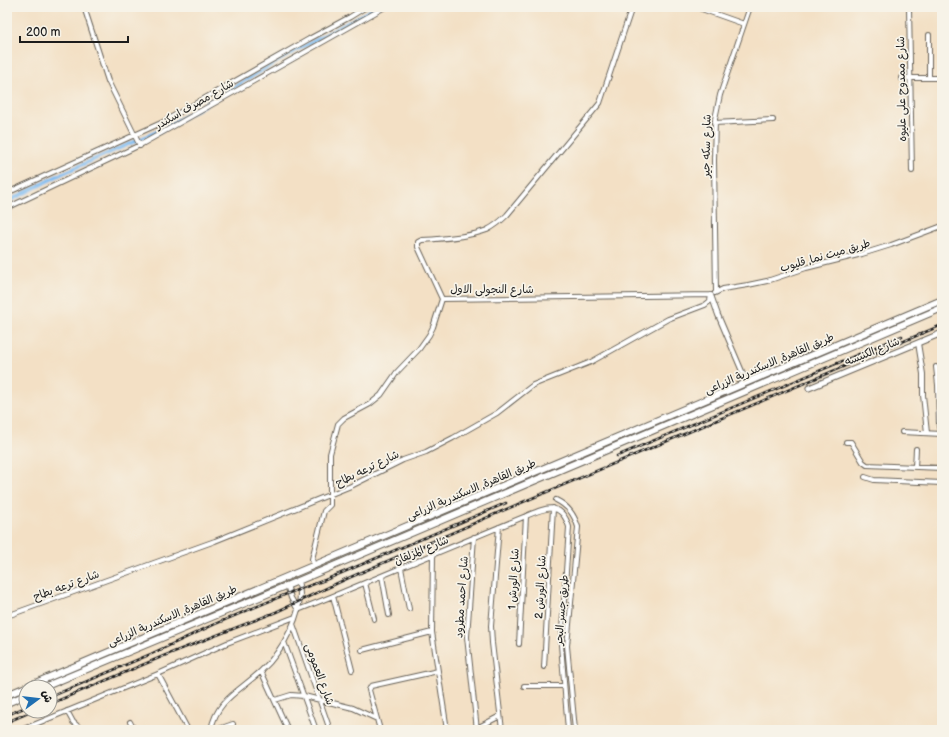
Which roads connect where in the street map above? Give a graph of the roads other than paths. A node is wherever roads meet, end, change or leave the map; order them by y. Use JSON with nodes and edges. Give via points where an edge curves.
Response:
{"nodes":[{"id":1,"x":84,"y":7,"type":"edge"},
{"id":2,"x":366,"y":7,"type":"edge"},
{"id":3,"x":385,"y":7,"type":"edge"},
{"id":4,"x":632,"y":7,"type":"edge"},
{"id":5,"x":696,"y":7,"type":"edge"},
{"id":6,"x":750,"y":7,"type":"edge"},
{"id":7,"x":909,"y":7,"type":"edge"},
{"id":8,"x":744,"y":24,"type":"junction"},
{"id":9,"x":930,"y":35,"type":"dead end"},
{"id":10,"x":901,"y":78,"type":"dead end"},
{"id":11,"x":910,"y":78,"type":"junction"},
{"id":12,"x":929,"y":78,"type":"junction"},
{"id":13,"x":942,"y":78,"type":"edge"},
{"id":14,"x":773,"y":120,"type":"dead end"},
{"id":15,"x":714,"y":123,"type":"junction"},
{"id":16,"x":134,"y":135,"type":"junction"},
{"id":17,"x":140,"y":146,"type":"junction"},
{"id":18,"x":912,"y":171,"type":"dead end"},
{"id":19,"x":7,"y":193,"type":"edge"},
{"id":20,"x":7,"y":208,"type":"edge"},
{"id":21,"x":942,"y":226,"type":"edge"},
{"id":22,"x":716,"y":292,"type":"junction"},
{"id":23,"x":711,"y":295,"type":"junction"},
{"id":24,"x":442,"y":299,"type":"junction"},
{"id":25,"x":942,"y":300,"type":"edge"},
{"id":26,"x":942,"y":308,"type":"edge"},
{"id":27,"x":942,"y":333,"type":"edge"},
{"id":28,"x":918,"y":343,"type":"junction"},
{"id":29,"x":936,"y":367,"type":"dead end"},
{"id":30,"x":747,"y":384,"type":"junction"},
{"id":31,"x":809,"y":388,"type":"dead end"},
{"id":32,"x":902,"y":432,"type":"dead end"},
{"id":33,"x":927,"y":433,"type":"junction"},
{"id":34,"x":941,"y":435,"type":"edge"},
{"id":35,"x":846,"y":442,"type":"dead end"},
{"id":36,"x":916,"y":449,"type":"dead end"},
{"id":37,"x":915,"y":467,"type":"junction"},
{"id":38,"x":942,"y":468,"type":"edge"},
{"id":39,"x":865,"y":478,"type":"dead end"},
{"id":40,"x":942,"y":482,"type":"edge"},
{"id":41,"x":329,"y":495,"type":"junction"},
{"id":42,"x":556,"y":500,"type":"dead end"},
{"id":43,"x":552,"y":508,"type":"junction"},
{"id":44,"x":526,"y":516,"type":"junction"},
{"id":45,"x":499,"y":527,"type":"junction"},
{"id":46,"x":474,"y":537,"type":"junction"},
{"id":47,"x":433,"y":555,"type":"junction"},
{"id":48,"x":314,"y":566,"type":"junction"},
{"id":49,"x":402,"y":568,"type":"junction"},
{"id":50,"x":382,"y":576,"type":"junction"},
{"id":51,"x":298,"y":581,"type":"junction"},
{"id":52,"x":365,"y":583,"type":"junction"},
{"id":53,"x":287,"y":585,"type":"junction"},
{"id":54,"x":333,"y":596,"type":"junction"},
{"id":55,"x":409,"y":609,"type":"dead end"},
{"id":56,"x":298,"y":610,"type":"junction"},
{"id":57,"x":389,"y":615,"type":"dead end"},
{"id":58,"x":7,"y":616,"type":"edge"},
{"id":59,"x":295,"y":617,"type":"junction"},
{"id":60,"x":374,"y":619,"type":"dead end"},
{"id":61,"x":293,"y":623,"type":"junction"},
{"id":62,"x":432,"y":632,"type":"junction"},
{"id":63,"x":284,"y":642,"type":"junction"},
{"id":64,"x":519,"y":644,"type":"dead end"},
{"id":65,"x":362,"y":650,"type":"dead end"},
{"id":66,"x":544,"y":667,"type":"dead end"},
{"id":67,"x":352,"y":670,"type":"dead end"},
{"id":68,"x":261,"y":671,"type":"junction"},
{"id":69,"x":438,"y":671,"type":"junction"},
{"id":70,"x":158,"y":674,"type":"junction"},
{"id":71,"x":58,"y":681,"type":"edge"},
{"id":72,"x":524,"y":686,"type":"dead end"},
{"id":73,"x":564,"y":686,"type":"junction"},
{"id":74,"x":7,"y":695,"type":"edge"},
{"id":75,"x":304,"y":696,"type":"junction"},
{"id":76,"x":18,"y":698,"type":"edge"},
{"id":77,"x":275,"y":700,"type":"junction"},
{"id":78,"x":321,"y":700,"type":"junction"},
{"id":79,"x":7,"y":703,"type":"edge"},
{"id":80,"x":67,"y":711,"type":"junction"},
{"id":81,"x":500,"y":716,"type":"junction"},
{"id":82,"x":377,"y":719,"type":"junction"},
{"id":83,"x":130,"y":722,"type":"dead end"},
{"id":84,"x":233,"y":724,"type":"dead end"},
{"id":85,"x":477,"y":729,"type":"edge"},
{"id":86,"x":21,"y":730,"type":"edge"},
{"id":87,"x":82,"y":730,"type":"edge"},
{"id":88,"x":134,"y":730,"type":"edge"},
{"id":89,"x":188,"y":730,"type":"edge"},
{"id":90,"x":211,"y":730,"type":"edge"},
{"id":91,"x":216,"y":730,"type":"edge"},
{"id":92,"x":288,"y":730,"type":"edge"},
{"id":93,"x":316,"y":730,"type":"edge"},
{"id":94,"x":330,"y":730,"type":"edge"},
{"id":95,"x":380,"y":730,"type":"edge"},
{"id":96,"x":447,"y":730,"type":"edge"},
{"id":97,"x":502,"y":730,"type":"edge"},
{"id":98,"x":568,"y":730,"type":"edge"},
{"id":99,"x":575,"y":730,"type":"edge"}],
"edges":[{"from":1,"to":16,"type":"street","via":[[108,81]]},
{"from":2,"to":16,"type":"street","name":"شارع مصرف اسكندر","via":[[161,123]]},
{"from":3,"to":17,"type":"street","name":"شارع مصرف اسكندر"},
{"from":4,"to":24,"type":"street","via":[[600,103],[511,211],[485,231],[418,242]]},
{"from":5,"to":8,"type":"street"},
{"from":6,"to":8,"type":"street","name":"شارع سكه جير"},
{"from":7,"to":11,"type":"street","name":"شارع ممدوح على عليوه"},
{"from":8,"to":15,"type":"street","name":"شارع سكه جير","via":[[720,95]]},
{"from":9,"to":12,"type":"street"},
{"from":10,"to":11,"type":"street"},
{"from":11,"to":12,"type":"street"},
{"from":11,"to":18,"type":"street","name":"شارع ممدوح على عليوه"},
{"from":12,"to":13,"type":"street"},
{"from":14,"to":15,"type":"street"},
{"from":15,"to":22,"type":"street","name":"شارع سكه جير"},
{"from":16,"to":17,"type":"street"},
{"from":16,"to":19,"type":"street","name":"شارع مصرف اسكندر"},
{"from":17,"to":20,"type":"street","name":"شارع مصرف اسكندر"},
{"from":21,"to":22,"type":"street","name":"طريق ميت نما, قليوب","via":[[862,254],[767,281]]},
{"from":22,"to":23,"type":"street","name":"طريق ميت نما, قليوب"},
{"from":23,"to":24,"type":"street","name":"شارع النجولى الاول"},
{"from":23,"to":30,"type":"street"},
{"from":23,"to":41,"type":"street","name":"شارع ترعه بطاح","via":[[705,306],[668,319],[592,362],[533,385],[496,413],[453,438]]},
{"from":24,"to":41,"type":"street","name":"شارع النجولى الاول","via":[[433,327],[419,349],[397,372],[386,389],[377,399],[338,424],[330,454]]},
{"from":25,"to":30,"type":"highway","name":"طريق القاهرة, الاسكندرية الزراعى"},
{"from":26,"to":51,"type":"highway","name":"طريق القاهرة, الاسكندرية الزراعى"},
{"from":27,"to":28,"type":"main road","name":"شارع الكنيسه"},
{"from":28,"to":31,"type":"main road","name":"شارع الكنيسه"},
{"from":28,"to":33,"type":"street"},
{"from":29,"to":34,"type":"street"},
{"from":30,"to":48,"type":"highway","name":"طريق القاهرة, الاسكندرية الزراعى"},
{"from":32,"to":33,"type":"street"},
{"from":33,"to":34,"type":"street"},
{"from":35,"to":37,"type":"street","via":[[851,442],[867,465]]},
{"from":36,"to":37,"type":"street"},
{"from":37,"to":38,"type":"street"},
{"from":39,"to":40,"type":"street"},
{"from":41,"to":48,"type":"street","name":"شارع النجولى الاول","via":[[330,505],[324,511],[312,559]]},
{"from":41,"to":58,"type":"street","name":"شارع ترعه بطاح","via":[[215,541]]},
{"from":42,"to":99,"type":"street","name":"طريق جسر البحر","via":[[573,513],[578,527],[567,646]]},
{"from":43,"to":44,"type":"street","name":"شارع المزلقان"},
{"from":43,"to":66,"type":"street","name":"شارع الورش 2"},
{"from":43,"to":73,"type":"street","name":"طريق جسر البحر","via":[[564,516],[569,527],[561,638]]},
{"from":44,"to":45,"type":"street","name":"شارع المزلقان"},
{"from":44,"to":64,"type":"street","name":"شارع الورش 1"},
{"from":45,"to":46,"type":"street","name":"شارع المزلقان"},
{"from":45,"to":81,"type":"street","via":[[492,629]]},
{"from":46,"to":47,"type":"street","name":"شارع المزلقان"},
{"from":46,"to":85,"type":"street","name":"شارع احمد مطرود","via":[[467,637]]},
{"from":47,"to":49,"type":"street","name":"شارع المزلقان"},
{"from":47,"to":62,"type":"street"},
{"from":48,"to":74,"type":"highway","name":"طريق القاهرة, الاسكندرية الزراعى"},
{"from":49,"to":50,"type":"street","name":"شارع المزلقان"},
{"from":49,"to":55,"type":"street"},
{"from":50,"to":52,"type":"street","name":"شارع المزلقان"},
{"from":50,"to":57,"type":"street"},
{"from":51,"to":53,"type":"highway","name":"طريق القاهرة, الاسكندرية الزراعى"},
{"from":51,"to":56,"type":"street","via":[[301,595]]},
{"from":52,"to":54,"type":"street","name":"شارع المزلقان"},
{"from":52,"to":60,"type":"street"},
{"from":53,"to":56,"type":"street"},
{"from":53,"to":71,"type":"highway","name":"طريق القاهرة, الاسكندرية الزراعى"},
{"from":54,"to":56,"type":"street","name":"شارع المزلقان"},
{"from":54,"to":67,"type":"street"},
{"from":56,"to":59,"type":"street"},
{"from":59,"to":61,"type":"street"},
{"from":59,"to":70,"type":"street","via":[[227,643]]},
{"from":61,"to":63,"type":"street"},
{"from":61,"to":78,"type":"street","name":"شارع العمومى"},
{"from":62,"to":65,"type":"street"},
{"from":62,"to":69,"type":"street"},
{"from":63,"to":68,"type":"street"},
{"from":63,"to":75,"type":"street"},
{"from":68,"to":77,"type":"street"},
{"from":68,"to":90,"type":"street","via":[[221,705]]},
{"from":69,"to":82,"type":"street","via":[[369,687]]},
{"from":69,"to":96,"type":"street"},
{"from":70,"to":80,"type":"street"},
{"from":70,"to":89,"type":"street"},
{"from":72,"to":73,"type":"street"},
{"from":73,"to":98,"type":"street","name":"طريق جسر البحر"},
{"from":75,"to":77,"type":"street","via":[[291,695]]},
{"from":75,"to":78,"type":"street"},
{"from":75,"to":93,"type":"street"},
{"from":76,"to":79,"type":"highway"},
{"from":77,"to":92,"type":"street"},
{"from":78,"to":82,"type":"street","via":[[353,708]]},
{"from":78,"to":94,"type":"street","name":"شارع العمومى"},
{"from":80,"to":86,"type":"street"},
{"from":80,"to":87,"type":"street","via":[[73,722]]},
{"from":81,"to":85,"type":"street"},
{"from":81,"to":97,"type":"street"},
{"from":82,"to":95,"type":"street"},
{"from":83,"to":88,"type":"street"},
{"from":84,"to":91,"type":"street"}]}
